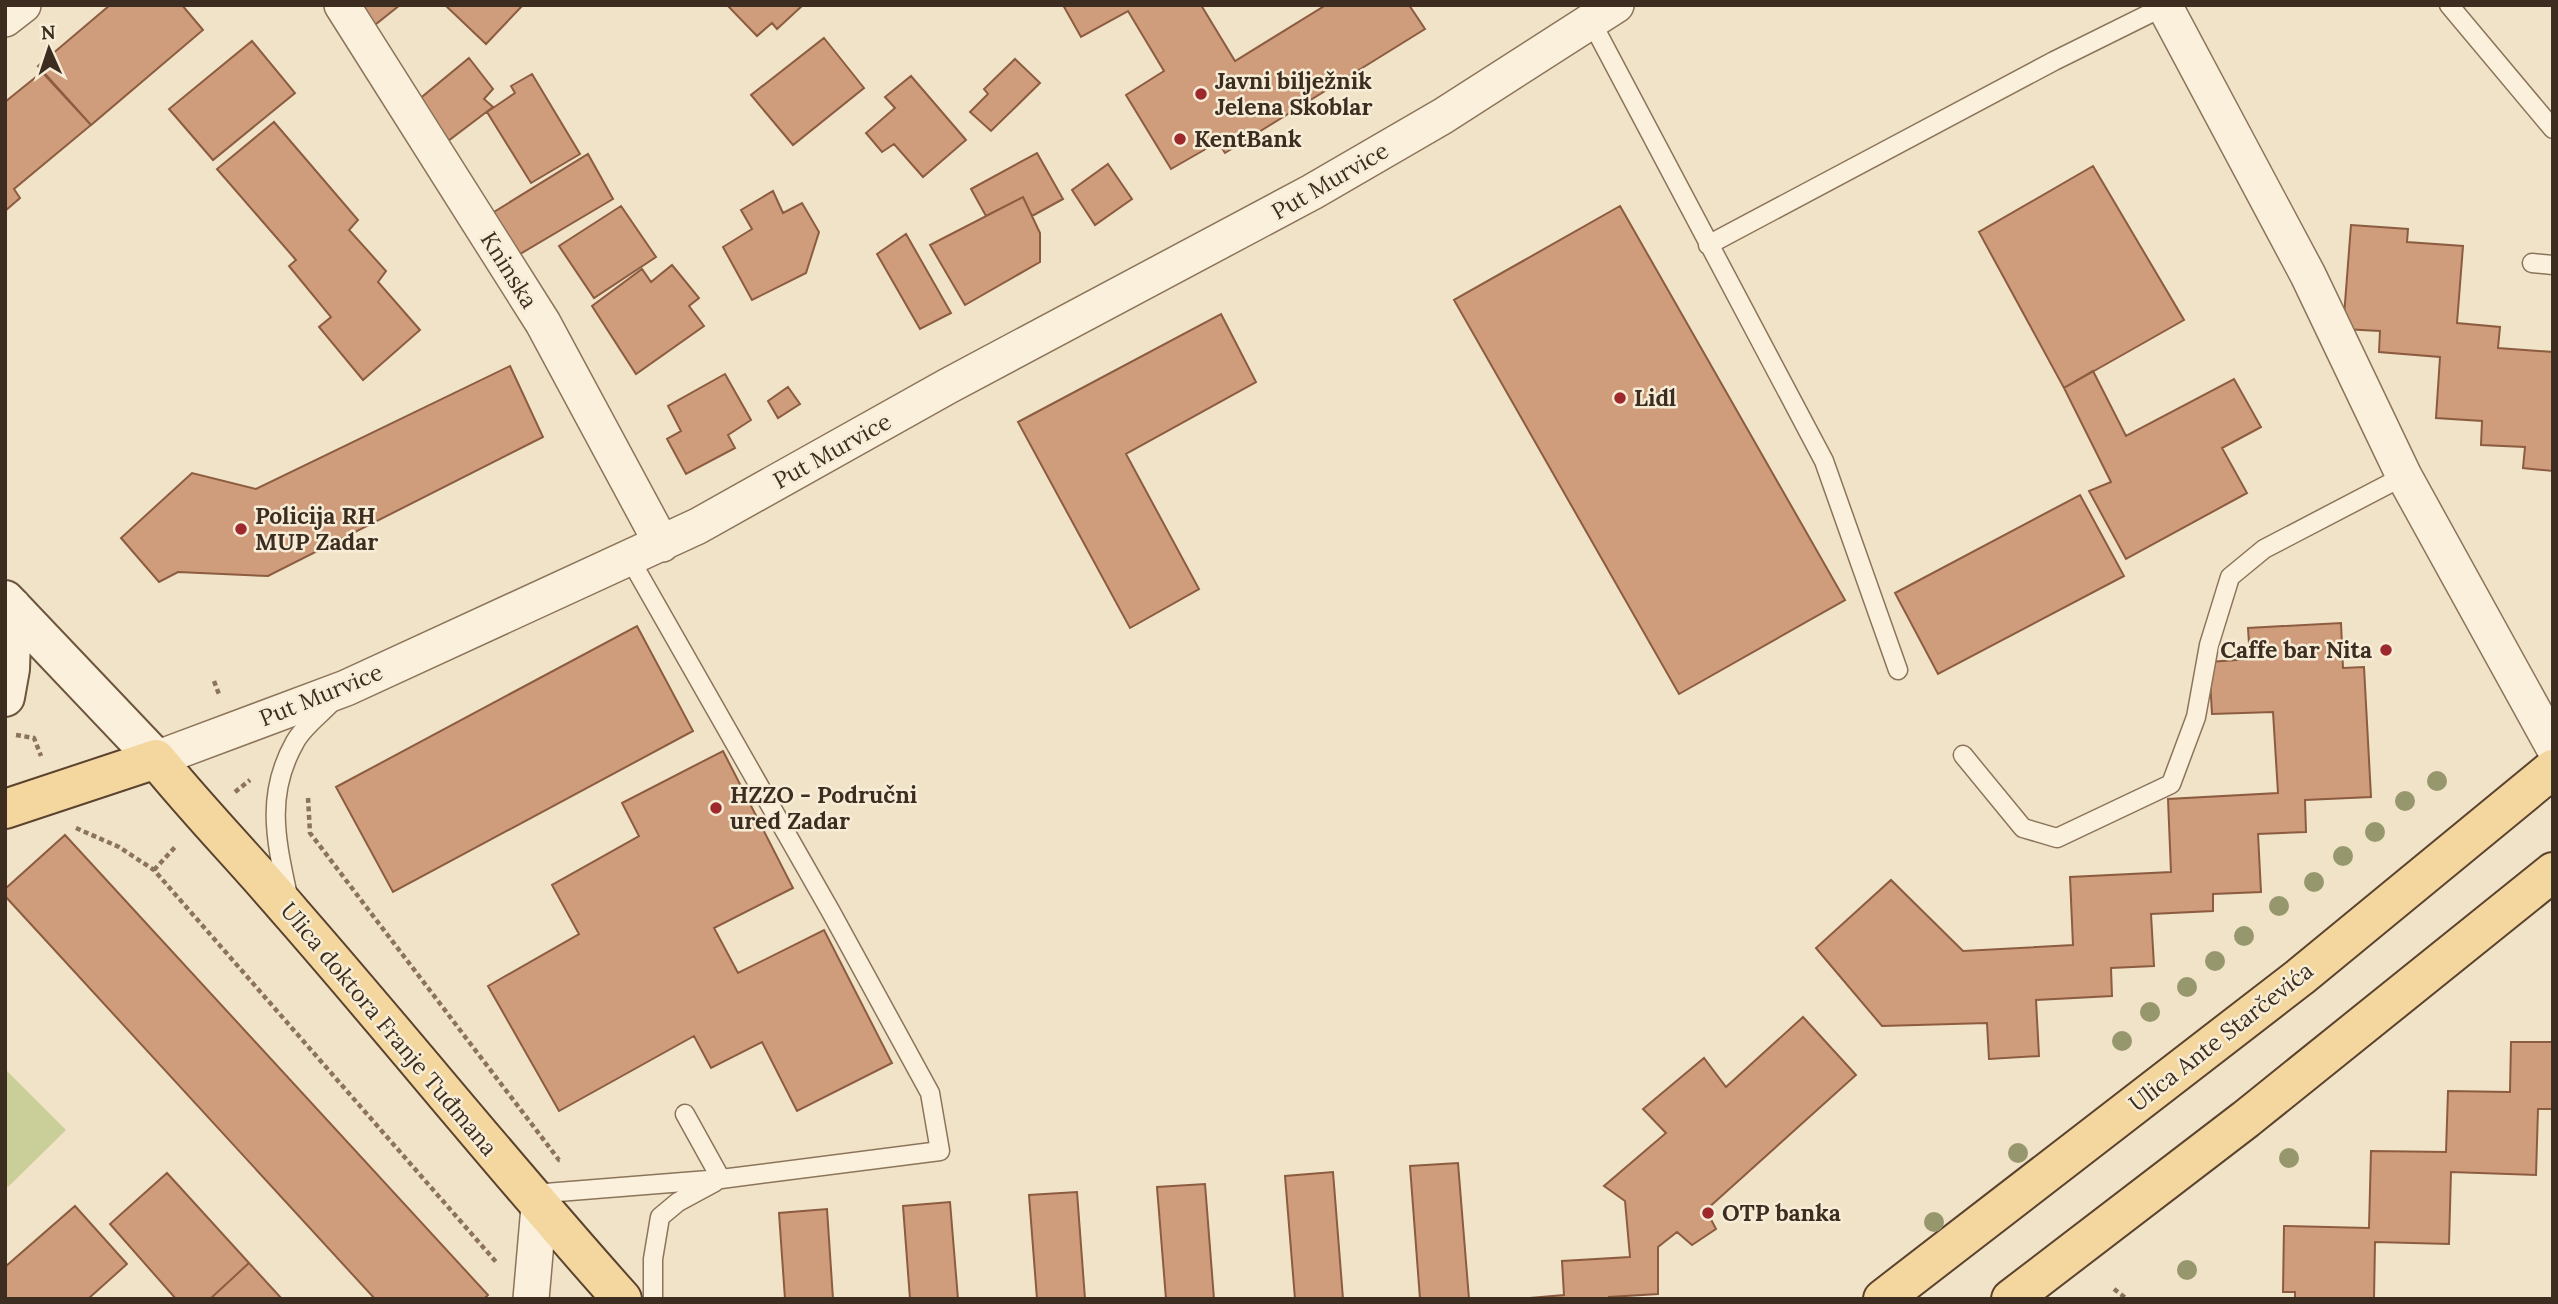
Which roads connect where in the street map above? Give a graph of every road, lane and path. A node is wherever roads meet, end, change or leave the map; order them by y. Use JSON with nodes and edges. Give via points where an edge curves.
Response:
{"nodes":[{"id":1,"x":23,"y":5,"type":"edge"},
{"id":2,"x":342,"y":5,"type":"edge"},
{"id":3,"x":2449,"y":5,"type":"edge"},
{"id":4,"x":2164,"y":6,"type":"edge"},
{"id":5,"x":1604,"y":13,"type":"edge"},
{"id":6,"x":5,"y":19,"type":"edge"},
{"id":7,"x":2553,"y":128,"type":"edge"},
{"id":8,"x":1708,"y":245,"type":"junction"},
{"id":9,"x":2532,"y":263,"type":"dead end"},
{"id":10,"x":2553,"y":265,"type":"edge"},
{"id":11,"x":2404,"y":476,"type":"junction"},
{"id":12,"x":662,"y":544,"type":"junction"},
{"id":13,"x":630,"y":559,"type":"junction"},
{"id":14,"x":8,"y":603,"type":"edge"},
{"id":15,"x":1898,"y":670,"type":"dead end"},
{"id":16,"x":346,"y":688,"type":"junction"},
{"id":17,"x":5,"y":697,"type":"edge"},
{"id":18,"x":2553,"y":747,"type":"edge"},
{"id":19,"x":1963,"y":755,"type":"dead end"},
{"id":20,"x":156,"y":759,"type":"junction"},
{"id":21,"x":2553,"y":769,"type":"edge"},
{"id":22,"x":308,"y":795,"type":"dead end"},
{"id":23,"x":5,"y":809,"type":"edge"},
{"id":24,"x":71,"y":826,"type":"dead end"},
{"id":25,"x":2553,"y":872,"type":"edge"},
{"id":26,"x":292,"y":913,"type":"junction"},
{"id":27,"x":685,"y":1114,"type":"dead end"},
{"id":28,"x":572,"y":1163,"type":"dead end"},
{"id":29,"x":721,"y":1179,"type":"junction"},
{"id":30,"x":534,"y":1201,"type":"junction"},
{"id":31,"x":503,"y":1269,"type":"dead end"},
{"id":32,"x":2114,"y":1289,"type":"dead end"},
{"id":33,"x":531,"y":1299,"type":"edge"},
{"id":34,"x":622,"y":1299,"type":"edge"},
{"id":35,"x":653,"y":1299,"type":"edge"},
{"id":36,"x":1883,"y":1299,"type":"edge"},
{"id":37,"x":2011,"y":1299,"type":"edge"},
{"id":38,"x":2127,"y":1299,"type":"edge"}],
"edges":[{"from":1,"to":6,"type":"street"},
{"from":2,"to":12,"type":"street","name":"Kninska","via":[[543,323]]},
{"from":3,"to":7,"type":"lane"},
{"from":4,"to":8,"type":"lane"},
{"from":4,"to":11,"type":"street","via":[[2308,275]]},
{"from":5,"to":8,"type":"lane"},
{"from":5,"to":12,"type":"street","name":"Put Murvice","via":[[1443,116],[1312,192]]},
{"from":8,"to":15,"type":"lane","via":[[1824,461]]},
{"from":9,"to":10,"type":"lane"},
{"from":11,"to":18,"type":"street"},
{"from":11,"to":19,"type":"lane","via":[[2264,549],[2230,577],[2209,645],[2196,717],[2171,783],[2057,838],[2022,828]]},
{"from":12,"to":13,"type":"street","name":"Put Murvice"},
{"from":13,"to":16,"type":"street","name":"Put Murvice"},
{"from":13,"to":29,"type":"lane","via":[[930,1093],[940,1151]]},
{"from":14,"to":17,"type":"main road","via":[[10,669]]},
{"from":14,"to":20,"type":"main road"},
{"from":16,"to":20,"type":"street","name":"Put Murvice"},
{"from":16,"to":26,"type":"lane","via":[[295,740],[276,792],[275,837]]},
{"from":20,"to":23,"type":"main road","name":"Put Murvice"},
{"from":20,"to":26,"type":"main road","name":"Ulica doktora Franje Tuđmana"},
{"from":21,"to":36,"type":"main road","name":"Ulica Ante Starčevića","via":[[2300,977]]},
{"from":22,"to":28,"type":"path","via":[[310,833],[559,1160]]},
{"from":24,"to":31,"type":"path","via":[[119,847],[154,870]]},
{"from":25,"to":37,"type":"main road","via":[[2246,1119]]},
{"from":26,"to":30,"type":"main road","name":"Ulica doktora Franje Tuđmana"},
{"from":27,"to":29,"type":"lane"},
{"from":29,"to":30,"type":"lane"},
{"from":29,"to":35,"type":"lane","via":[[660,1217]]},
{"from":30,"to":33,"type":"street"},
{"from":30,"to":34,"type":"main road","name":"Ulica doktora Franje Tuđmana"},
{"from":32,"to":38,"type":"path"}]}
